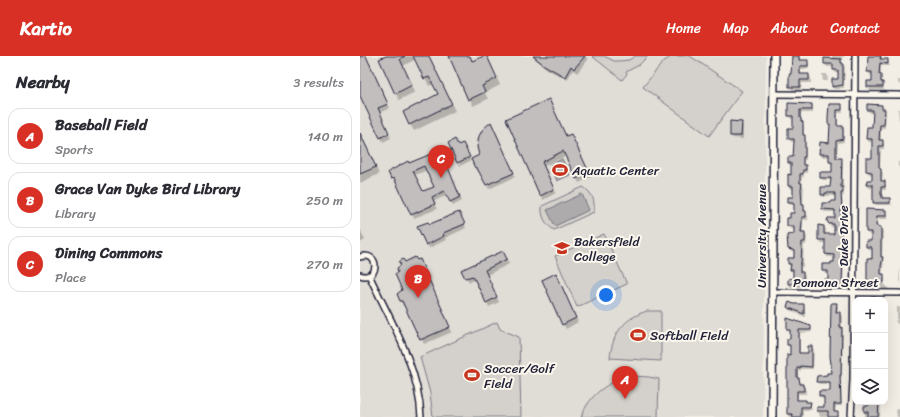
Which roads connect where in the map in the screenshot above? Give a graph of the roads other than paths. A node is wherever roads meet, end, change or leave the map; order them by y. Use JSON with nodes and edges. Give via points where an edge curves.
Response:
{"nodes":[{"id":1,"x":774,"y":56,"type":"edge"},
{"id":2,"x":855,"y":56,"type":"edge"},
{"id":3,"x":774,"y":94,"type":"junction"},
{"id":4,"x":855,"y":95,"type":"junction"},
{"id":5,"x":900,"y":95,"type":"edge"},
{"id":6,"x":360,"y":257,"type":"edge"},
{"id":7,"x":360,"y":275,"type":"edge"},
{"id":8,"x":369,"y":275,"type":"junction"},
{"id":9,"x":773,"y":292,"type":"junction"},
{"id":10,"x":854,"y":293,"type":"junction"},
{"id":11,"x":900,"y":293,"type":"edge"},
{"id":12,"x":420,"y":417,"type":"edge"},
{"id":13,"x":772,"y":417,"type":"edge"},
{"id":14,"x":851,"y":417,"type":"edge"}],
"edges":[{"from":1,"to":3,"type":"street","name":"University Avenue"},
{"from":2,"to":4,"type":"street","name":"Duke Drive"},
{"from":3,"to":4,"type":"street"},
{"from":3,"to":9,"type":"street","name":"University Avenue"},
{"from":4,"to":5,"type":"street"},
{"from":4,"to":10,"type":"street","name":"Duke Drive"},
{"from":6,"to":8,"type":"street","via":[[370,257],[374,261],[375,268]]},
{"from":7,"to":8,"type":"street"},
{"from":8,"to":12,"type":"street","via":[[408,358],[416,385]]},
{"from":9,"to":10,"type":"street","name":"Pomona Street"},
{"from":9,"to":13,"type":"street","name":"University Avenue"},
{"from":10,"to":11,"type":"street","name":"Pomona Street"},
{"from":10,"to":14,"type":"street","name":"Duke Drive"}]}
